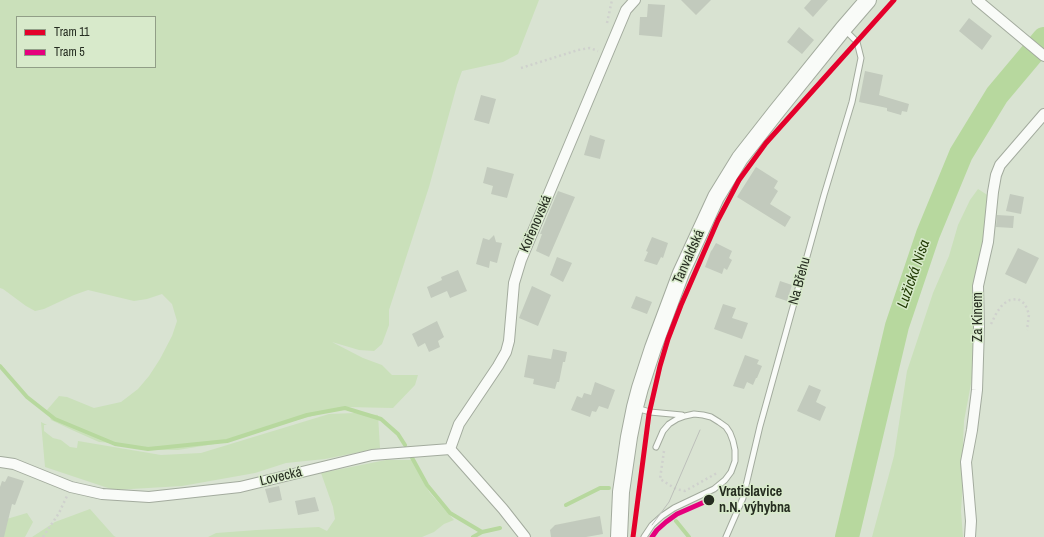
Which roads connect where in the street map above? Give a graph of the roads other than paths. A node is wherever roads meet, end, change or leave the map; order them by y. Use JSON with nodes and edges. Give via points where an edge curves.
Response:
{"nodes":[{"id":1,"x":635,"y":0,"type":"edge"},
{"id":2,"x":868,"y":0,"type":"edge"},
{"id":3,"x":977,"y":0,"type":"edge"},
{"id":4,"x":844,"y":29,"type":"junction"},
{"id":5,"x":1044,"y":56,"type":"edge"},
{"id":6,"x":1044,"y":114,"type":"edge"},
{"id":7,"x":635,"y":407,"type":"junction"},
{"id":8,"x":684,"y":416,"type":"junction"},
{"id":9,"x":656,"y":447,"type":"dead end"},
{"id":10,"x":450,"y":449,"type":"junction"},
{"id":11,"x":0,"y":462,"type":"edge"},
{"id":12,"x":525,"y":537,"type":"edge"},
{"id":13,"x":619,"y":537,"type":"edge"},
{"id":14,"x":644,"y":537,"type":"edge"},
{"id":15,"x":726,"y":537,"type":"edge"},
{"id":16,"x":970,"y":537,"type":"edge"}],
"edges":[{"from":1,"to":10,"type":"street","name":"Kořenovská","via":[[626,10],[521,260],[514,284],[510,341],[506,352],[459,424]]},
{"from":2,"to":4,"type":"main road","name":"Tanvaldská"},
{"from":3,"to":5,"type":"street"},
{"from":4,"to":7,"type":"main road","name":"Tanvaldská","via":[[740,158],[716,198],[681,272]]},
{"from":4,"to":15,"type":"lane","name":"Na Břehu","via":[[857,42],[861,58],[852,102],[760,426],[743,498]]},
{"from":6,"to":16,"type":"street","name":"Za Kinem","via":[[1000,165],[993,192],[988,242],[978,286],[977,390],[966,462]]},
{"from":7,"to":8,"type":"lane","via":[[650,412]]},
{"from":7,"to":13,"type":"main road","name":"Tanvaldská","via":[[621,492]]},
{"from":8,"to":9,"type":"lane","via":[[662,431]]},
{"from":8,"to":14,"type":"lane","via":[[703,415],[720,422],[730,433],[735,461],[725,480],[714,489],[662,516]]},
{"from":10,"to":11,"type":"street","name":"Lovecká","via":[[372,456],[240,487],[150,497],[102,494],[72,487],[14,464]]},
{"from":10,"to":12,"type":"street"}]}
